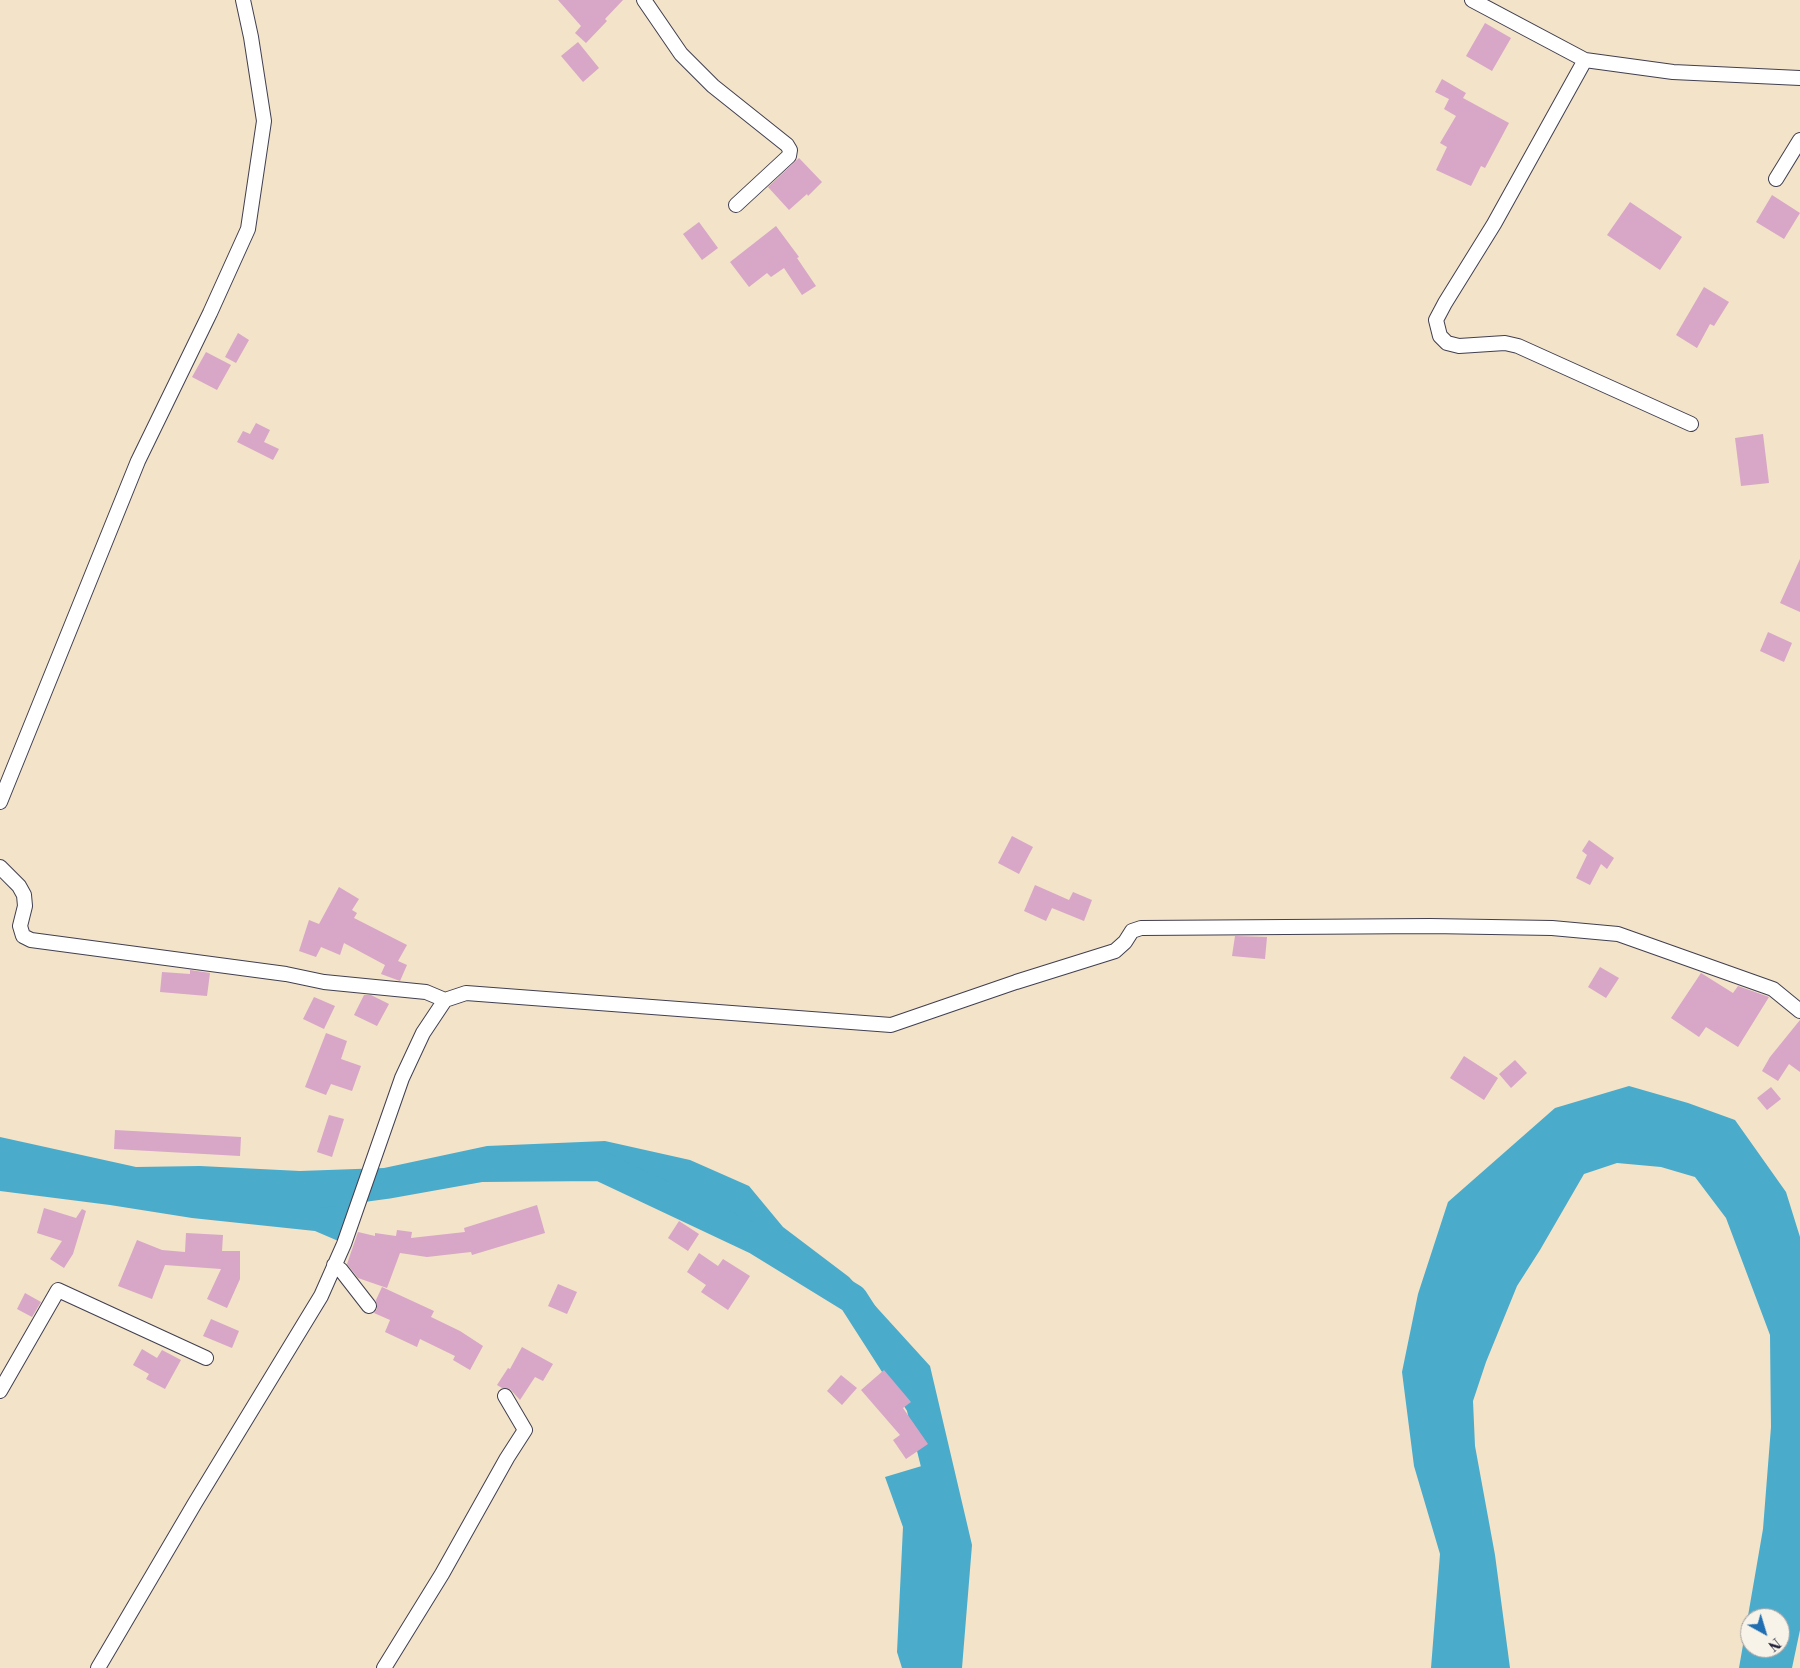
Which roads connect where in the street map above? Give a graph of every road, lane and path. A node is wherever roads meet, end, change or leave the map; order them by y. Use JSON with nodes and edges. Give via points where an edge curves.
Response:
{"nodes":[{"id":1,"x":243,"y":0,"type":"edge"},
{"id":2,"x":644,"y":0,"type":"edge"},
{"id":3,"x":1472,"y":0,"type":"edge"},
{"id":4,"x":1584,"y":60,"type":"junction"},
{"id":5,"x":1800,"y":78,"type":"edge"},
{"id":6,"x":1800,"y":140,"type":"edge"},
{"id":7,"x":1776,"y":179,"type":"dead end"},
{"id":8,"x":736,"y":205,"type":"dead end"},
{"id":9,"x":1691,"y":424,"type":"dead end"},
{"id":10,"x":0,"y":802,"type":"edge"},
{"id":11,"x":0,"y":867,"type":"edge"},
{"id":12,"x":445,"y":1000,"type":"junction"},
{"id":13,"x":1800,"y":1011,"type":"edge"},
{"id":14,"x":334,"y":1265,"type":"junction"},
{"id":15,"x":369,"y":1306,"type":"dead end"},
{"id":16,"x":206,"y":1358,"type":"dead end"},
{"id":17,"x":0,"y":1391,"type":"edge"},
{"id":18,"x":505,"y":1396,"type":"dead end"},
{"id":19,"x":98,"y":1668,"type":"edge"},
{"id":20,"x":384,"y":1668,"type":"edge"}],
"edges":[{"from":1,"to":10,"type":"street","via":[[264,121],[248,229],[138,461]]},
{"from":2,"to":8,"type":"street","via":[[681,54],[713,86],[787,144],[790,150],[789,156]]},
{"from":3,"to":4,"type":"street"},
{"from":4,"to":5,"type":"street","via":[[1673,72]]},
{"from":4,"to":9,"type":"street","via":[[1494,224],[1436,320],[1440,336],[1447,343],[1459,346],[1505,343],[1518,346]]},
{"from":6,"to":7,"type":"street"},
{"from":11,"to":12,"type":"street","via":[[24,895],[20,926],[23,936],[31,940],[286,974],[324,982],[426,992]]},
{"from":12,"to":13,"type":"street","via":[[466,994],[891,1025],[1115,951],[1132,931],[1141,928],[1430,926],[1552,928],[1618,934],[1773,989]]},
{"from":12,"to":14,"type":"street","via":[[423,1033],[402,1078]]},
{"from":14,"to":15,"type":"street"},
{"from":14,"to":19,"type":"street","via":[[321,1296]]},
{"from":16,"to":17,"type":"street","via":[[58,1290]]},
{"from":18,"to":20,"type":"street","via":[[525,1430]]}]}
